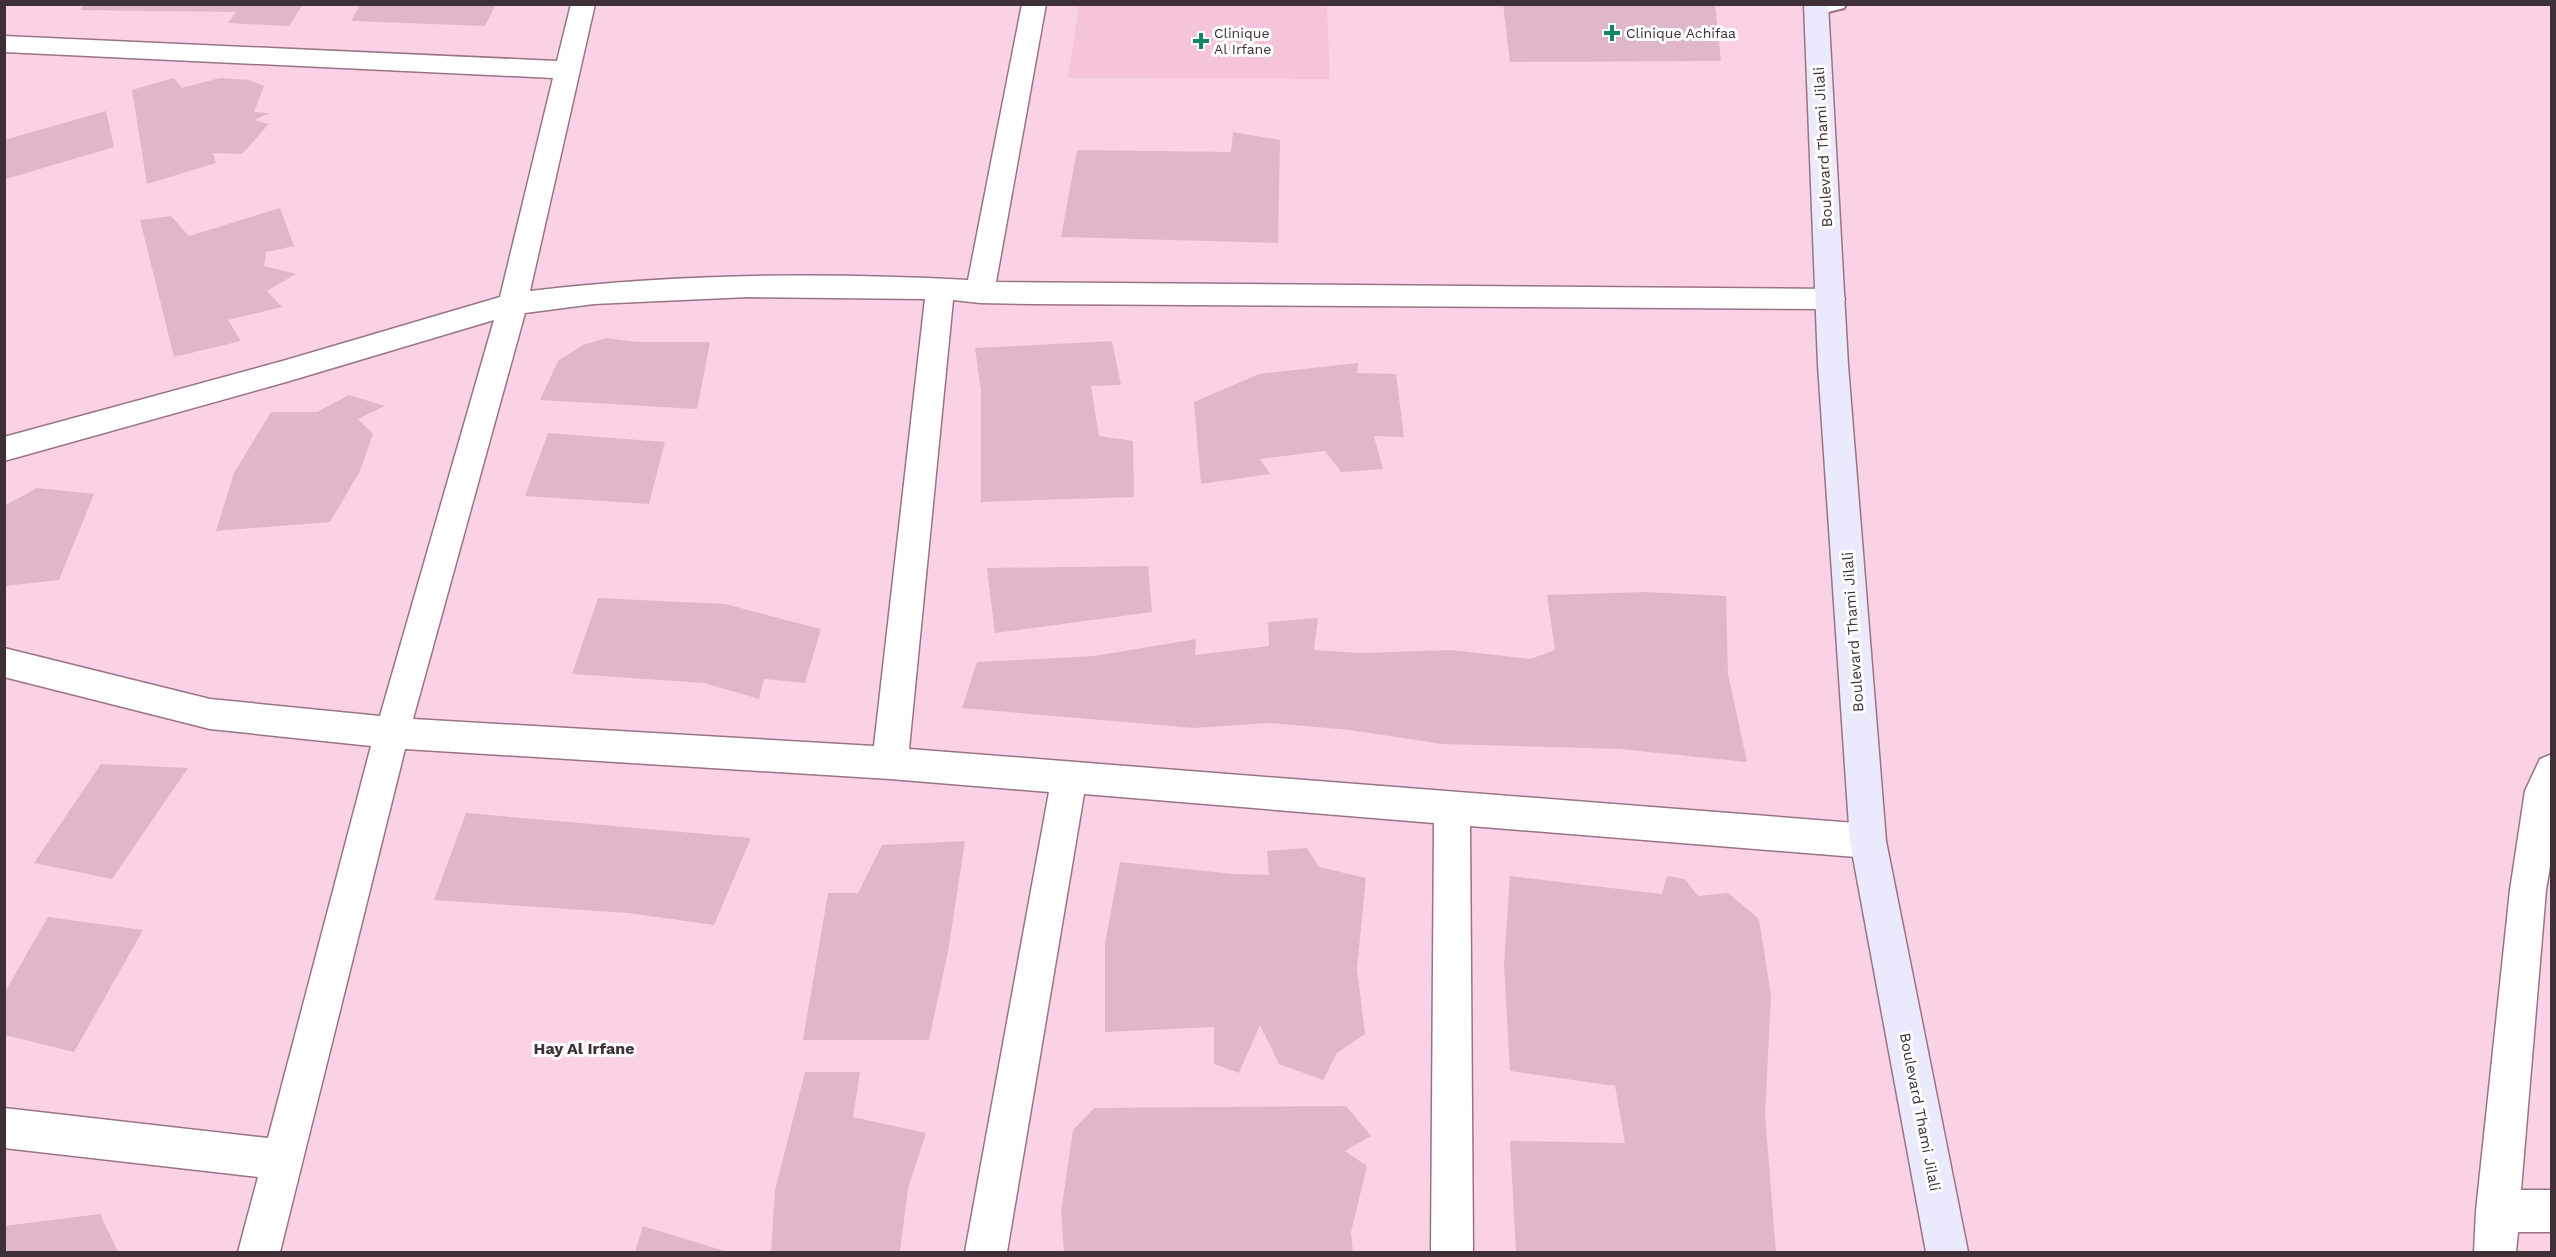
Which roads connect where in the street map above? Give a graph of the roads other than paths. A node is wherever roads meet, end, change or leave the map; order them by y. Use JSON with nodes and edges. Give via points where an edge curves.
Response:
{"nodes":[{"id":1,"x":583,"y":4,"type":"edge"},
{"id":2,"x":1034,"y":4,"type":"edge"},
{"id":3,"x":1823,"y":6,"type":"edge"},
{"id":4,"x":4,"y":44,"type":"edge"},
{"id":5,"x":566,"y":70,"type":"junction"},
{"id":6,"x":940,"y":289,"type":"junction"},
{"id":7,"x":980,"y":293,"type":"junction"},
{"id":8,"x":1832,"y":299,"type":"junction"},
{"id":9,"x":513,"y":304,"type":"junction"},
{"id":10,"x":4,"y":448,"type":"edge"},
{"id":11,"x":4,"y":662,"type":"edge"},
{"id":12,"x":392,"y":733,"type":"junction"},
{"id":13,"x":890,"y":763,"type":"junction"},
{"id":14,"x":2552,"y":770,"type":"edge"},
{"id":15,"x":1070,"y":777,"type":"junction"},
{"id":16,"x":1452,"y":808,"type":"junction"},
{"id":17,"x":1868,"y":841,"type":"junction"},
{"id":18,"x":2540,"y":891,"type":"edge"},
{"id":19,"x":4,"y":1128,"type":"edge"},
{"id":20,"x":283,"y":1160,"type":"junction"},
{"id":21,"x":2497,"y":1211,"type":"junction"},
{"id":22,"x":2552,"y":1211,"type":"edge"},
{"id":23,"x":259,"y":1252,"type":"edge"},
{"id":24,"x":986,"y":1252,"type":"edge"},
{"id":25,"x":1452,"y":1252,"type":"edge"},
{"id":26,"x":1947,"y":1252,"type":"edge"},
{"id":27,"x":2495,"y":1252,"type":"edge"}],
"edges":[{"from":1,"to":5,"type":"street"},
{"from":2,"to":7,"type":"street"},
{"from":3,"to":8,"type":"street","name":"Boulevard Thami Jilali"},
{"from":4,"to":5,"type":"street"},
{"from":5,"to":9,"type":"street"},
{"from":6,"to":7,"type":"street"},
{"from":6,"to":9,"type":"street","via":[[748,287],[594,294]]},
{"from":6,"to":13,"type":"street"},
{"from":7,"to":8,"type":"street"},
{"from":8,"to":17,"type":"street","name":"Boulevard Thami Jilali","via":[[1833,365]]},
{"from":9,"to":10,"type":"street"},
{"from":9,"to":12,"type":"street"},
{"from":11,"to":12,"type":"street","via":[[210,714]]},
{"from":12,"to":13,"type":"street"},
{"from":12,"to":20,"type":"street"},
{"from":13,"to":15,"type":"street"},
{"from":14,"to":18,"type":"street","via":[[2543,791]]},
{"from":15,"to":16,"type":"street"},
{"from":15,"to":24,"type":"street"},
{"from":16,"to":17,"type":"street"},
{"from":16,"to":25,"type":"street"},
{"from":17,"to":26,"type":"street","name":"Boulevard Thami Jilali"},
{"from":18,"to":21,"type":"street"},
{"from":19,"to":20,"type":"street"},
{"from":20,"to":23,"type":"street"},
{"from":21,"to":22,"type":"street"},
{"from":21,"to":27,"type":"street"}]}
